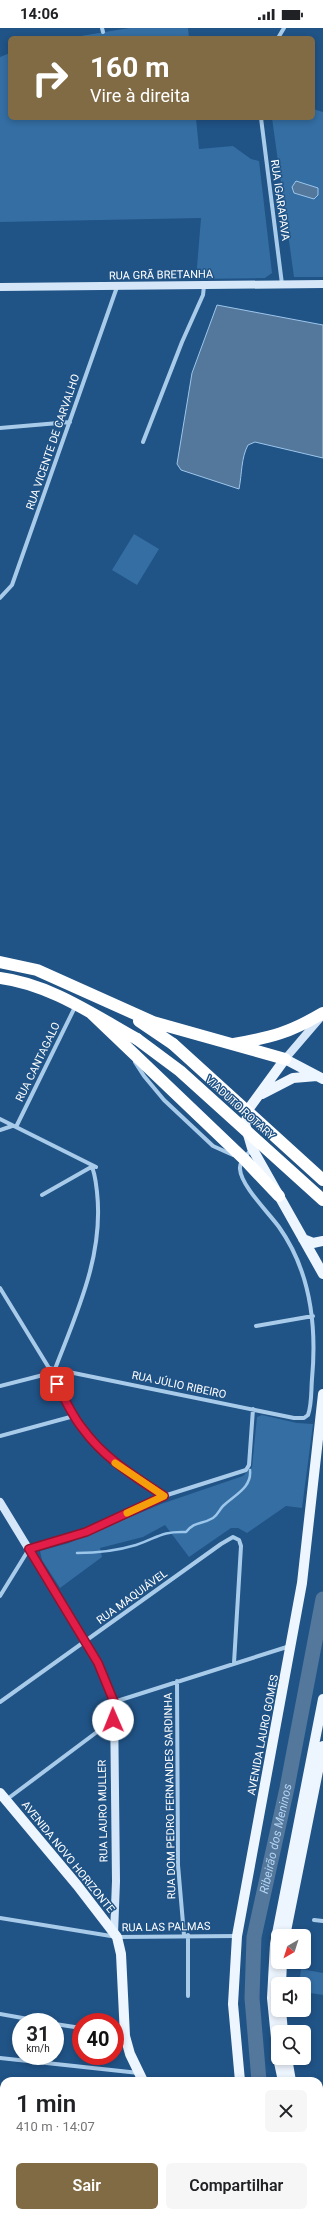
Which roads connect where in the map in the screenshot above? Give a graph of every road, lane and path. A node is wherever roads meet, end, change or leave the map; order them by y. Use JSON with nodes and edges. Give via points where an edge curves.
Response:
{"nodes":[{"id":1,"x":261,"y":120,"type":"edge"},
{"id":2,"x":282,"y":284,"type":"junction"},
{"id":3,"x":323,"y":284,"type":"edge"},
{"id":4,"x":204,"y":286,"type":"junction"},
{"id":5,"x":117,"y":287,"type":"junction"},
{"id":6,"x":0,"y":288,"type":"edge"},
{"id":7,"x":70,"y":422,"type":"junction"},
{"id":8,"x":0,"y":428,"type":"edge"},
{"id":9,"x":143,"y":442,"type":"dead end"},
{"id":10,"x":0,"y":598,"type":"edge"},
{"id":11,"x":0,"y":962,"type":"edge"},
{"id":12,"x":0,"y":978,"type":"edge"},
{"id":13,"x":76,"y":1005,"type":"junction"},
{"id":14,"x":116,"y":1006,"type":"junction"},
{"id":15,"x":90,"y":1012,"type":"junction"},
{"id":16,"x":323,"y":1013,"type":"edge"},
{"id":17,"x":230,"y":1045,"type":"junction"},
{"id":18,"x":285,"y":1059,"type":"junction"},
{"id":19,"x":320,"y":1077,"type":"edge"},
{"id":20,"x":255,"y":1098,"type":"junction"},
{"id":21,"x":0,"y":1119,"type":"edge"},
{"id":22,"x":14,"y":1126,"type":"junction"},
{"id":23,"x":0,"y":1130,"type":"edge"},
{"id":24,"x":252,"y":1148,"type":"junction"},
{"id":25,"x":244,"y":1159,"type":"junction"},
{"id":26,"x":94,"y":1166,"type":"junction"},
{"id":27,"x":323,"y":1180,"type":"edge"},
{"id":28,"x":42,"y":1195,"type":"dead end"},
{"id":29,"x":279,"y":1196,"type":"junction"},
{"id":30,"x":323,"y":1200,"type":"edge"},
{"id":31,"x":303,"y":1239,"type":"junction"},
{"id":32,"x":323,"y":1241,"type":"edge"},
{"id":33,"x":323,"y":1274,"type":"edge"},
{"id":34,"x":0,"y":1288,"type":"edge"},
{"id":35,"x":313,"y":1316,"type":"junction"},
{"id":36,"x":256,"y":1326,"type":"dead end"},
{"id":37,"x":49,"y":1368,"type":"junction"},
{"id":38,"x":55,"y":1369,"type":"junction"},
{"id":39,"x":51,"y":1373,"type":"junction"},
{"id":40,"x":0,"y":1386,"type":"edge"},
{"id":41,"x":323,"y":1394,"type":"edge"},
{"id":42,"x":253,"y":1409,"type":"junction"},
{"id":43,"x":74,"y":1416,"type":"junction"},
{"id":44,"x":0,"y":1436,"type":"edge"},
{"id":45,"x":164,"y":1496,"type":"junction"},
{"id":46,"x":0,"y":1502,"type":"edge"},
{"id":47,"x":29,"y":1549,"type":"junction"},
{"id":48,"x":0,"y":1596,"type":"edge"},
{"id":49,"x":84,"y":1642,"type":"junction"},
{"id":50,"x":292,"y":1646,"type":"junction"},
{"id":51,"x":234,"y":1663,"type":"junction"},
{"id":52,"x":177,"y":1681,"type":"junction"},
{"id":53,"x":323,"y":1699,"type":"edge"},
{"id":54,"x":0,"y":1702,"type":"edge"},
{"id":55,"x":114,"y":1702,"type":"junction"},
{"id":56,"x":113,"y":1720,"type":"junction"},
{"id":57,"x":323,"y":1746,"type":"edge"},
{"id":58,"x":3,"y":1796,"type":"edge"},
{"id":59,"x":0,"y":1918,"type":"edge"},
{"id":60,"x":314,"y":1920,"type":"dead end"},
{"id":61,"x":323,"y":1921,"type":"edge"},
{"id":62,"x":287,"y":1929,"type":"edge"},
{"id":63,"x":186,"y":1935,"type":"junction"},
{"id":64,"x":116,"y":1936,"type":"junction"},
{"id":65,"x":237,"y":1936,"type":"junction"},
{"id":66,"x":188,"y":1996,"type":"dead end"},
{"id":67,"x":0,"y":2014,"type":"edge"},
{"id":68,"x":12,"y":2016,"type":"edge"},
{"id":69,"x":275,"y":2025,"type":"edge"},
{"id":70,"x":126,"y":2036,"type":"joint"},
{"id":71,"x":0,"y":2058,"type":"edge"},
{"id":72,"x":280,"y":2065,"type":"edge"},
{"id":73,"x":288,"y":2065,"type":"edge"},
{"id":74,"x":141,"y":2077,"type":"edge"},
{"id":75,"x":240,"y":2077,"type":"edge"},
{"id":76,"x":282,"y":2077,"type":"edge"},
{"id":77,"x":290,"y":2077,"type":"edge"}],
"edges":[{"from":1,"to":2,"type":"street","name":"RUA IGARAPAVA"},
{"from":2,"to":3,"type":"street","name":"RUA GRÃ BRETANHA"},
{"from":2,"to":4,"type":"street","name":"RUA GRÃ BRETANHA"},
{"from":4,"to":5,"type":"street","name":"RUA GRÃ BRETANHA"},
{"from":4,"to":9,"type":"street","via":[[203,295]]},
{"from":5,"to":6,"type":"street","name":"RUA GRÃ BRETANHA"},
{"from":5,"to":7,"type":"street","name":"RUA VICENTE DE CARVALHO"},
{"from":7,"to":8,"type":"street"},
{"from":7,"to":10,"type":"street","name":"RUA VICENTE DE CARVALHO","via":[[12,585]]},
{"from":11,"to":14,"type":"highway","via":[[37,970]]},
{"from":12,"to":13,"type":"highway","name":"VIADUTO ROTARY","via":[[36,986]]},
{"from":13,"to":15,"type":"highway","name":"VIADUTO ROTARY"},
{"from":13,"to":22,"type":"street","name":"RUA CANTAGALO"},
{"from":14,"to":17,"type":"highway","via":[[153,1022]]},
{"from":14,"to":27,"type":"highway","name":"VIADUTO ROTARY","bridge":true,"via":[[173,1044]]},
{"from":15,"to":25,"type":"highway","via":[[129,1053]]},
{"from":15,"to":30,"type":"highway","name":"VIADUTO ROTARY","bridge":true,"via":[[137,1040],[180,1071]]},
{"from":16,"to":17,"type":"highway","via":[[289,1032]]},
{"from":16,"to":18,"type":"street"},
{"from":17,"to":18,"type":"highway"},
{"from":18,"to":19,"type":"main road"},
{"from":18,"to":20,"type":"main road"},
{"from":19,"to":20,"type":"main road","via":[[303,1076],[282,1083]]},
{"from":20,"to":24,"type":"main road","via":[[245,1124]]},
{"from":21,"to":22,"type":"street"},
{"from":22,"to":23,"type":"street"},
{"from":22,"to":26,"type":"street"},
{"from":24,"to":25,"type":"street"},
{"from":24,"to":29,"type":"main road"},
{"from":25,"to":29,"type":"highway"},
{"from":25,"to":35,"type":"street","via":[[240,1168],[241,1174],[280,1228],[301,1268]]},
{"from":26,"to":28,"type":"street"},
{"from":26,"to":38,"type":"street","via":[[98,1213],[94,1254],[86,1289]]},
{"from":29,"to":31,"type":"main road"},
{"from":31,"to":32,"type":"main road","via":[[313,1243]]},
{"from":31,"to":33,"type":"main road"},
{"from":34,"to":37,"type":"street"},
{"from":35,"to":36,"type":"street"},
{"from":35,"to":42,"type":"street","name":"RUA JÚLIO RIBEIRO","via":[[314,1363],[310,1405],[306,1417],[294,1418]]},
{"from":37,"to":38,"type":"street","name":"RUA JÚLIO RIBEIRO"},
{"from":37,"to":39,"type":"street"},
{"from":38,"to":42,"type":"street","name":"RUA JÚLIO RIBEIRO"},
{"from":39,"to":40,"type":"street"},
{"from":39,"to":43,"type":"street"},
{"from":41,"to":50,"type":"main road","name":"AVENIDA LAURO GOMES","via":[[302,1583]]},
{"from":42,"to":45,"type":"street","via":[[248,1467],[243,1471]]},
{"from":43,"to":44,"type":"street"},
{"from":43,"to":45,"type":"street","via":[[95,1444],[115,1463]]},
{"from":45,"to":47,"type":"street","via":[[86,1532]]},
{"from":46,"to":47,"type":"street","name":"RUA LAURO MULLER"},
{"from":47,"to":48,"type":"street"},
{"from":47,"to":49,"type":"street","name":"RUA LAURO MULLER"},
{"from":49,"to":51,"type":"street","name":"RUA MAQUIÁVEL","via":[[221,1544],[236,1538],[240,1542],[241,1551]]},
{"from":49,"to":54,"type":"street","name":"RUA MAQUIÁVEL"},
{"from":49,"to":55,"type":"street","name":"RUA LAURO MULLER","via":[[98,1663]]},
{"from":50,"to":51,"type":"street"},
{"from":50,"to":65,"type":"main road","name":"AVENIDA LAURO GOMES"},
{"from":51,"to":52,"type":"street"},
{"from":52,"to":55,"type":"street"},
{"from":52,"to":63,"type":"street","name":"RUA DOM PEDRO FERNANDES SARDINHA","via":[[178,1865]]},
{"from":53,"to":69,"type":"main road","via":[[275,1944],[272,1998]]},
{"from":55,"to":56,"type":"street","name":"RUA LAURO MULLER"},
{"from":56,"to":58,"type":"street"},
{"from":56,"to":64,"type":"street","name":"RUA LAURO MULLER"},
{"from":57,"to":62,"type":"main road"},
{"from":58,"to":64,"type":"main road","name":"AVENIDA NOVO HORIZONTE","via":[[82,1890]]},
{"from":59,"to":64,"type":"street","name":"RUA LAS PALMAS"},
{"from":60,"to":61,"type":"street"},
{"from":63,"to":64,"type":"street","name":"RUA LAS PALMAS"},
{"from":63,"to":65,"type":"street","name":"RUA LAS PALMAS"},
{"from":63,"to":66,"type":"street","name":"RUA DOM PEDRO FERNANDES SARDINHA"},
{"from":64,"to":70,"type":"main road","name":"RUA LAURO MULLER","via":[[121,1954]]},
{"from":65,"to":75,"type":"main road","name":"AVENIDA LAURO GOMES","via":[[233,2004]]},
{"from":67,"to":68,"type":"street"},
{"from":70,"to":74,"type":"main road","name":"RUA LAURO MULLER","via":[[130,2054]]},
{"from":71,"to":74,"type":"street"},
{"from":72,"to":76,"type":"main road"},
{"from":73,"to":77,"type":"main road"}]}
